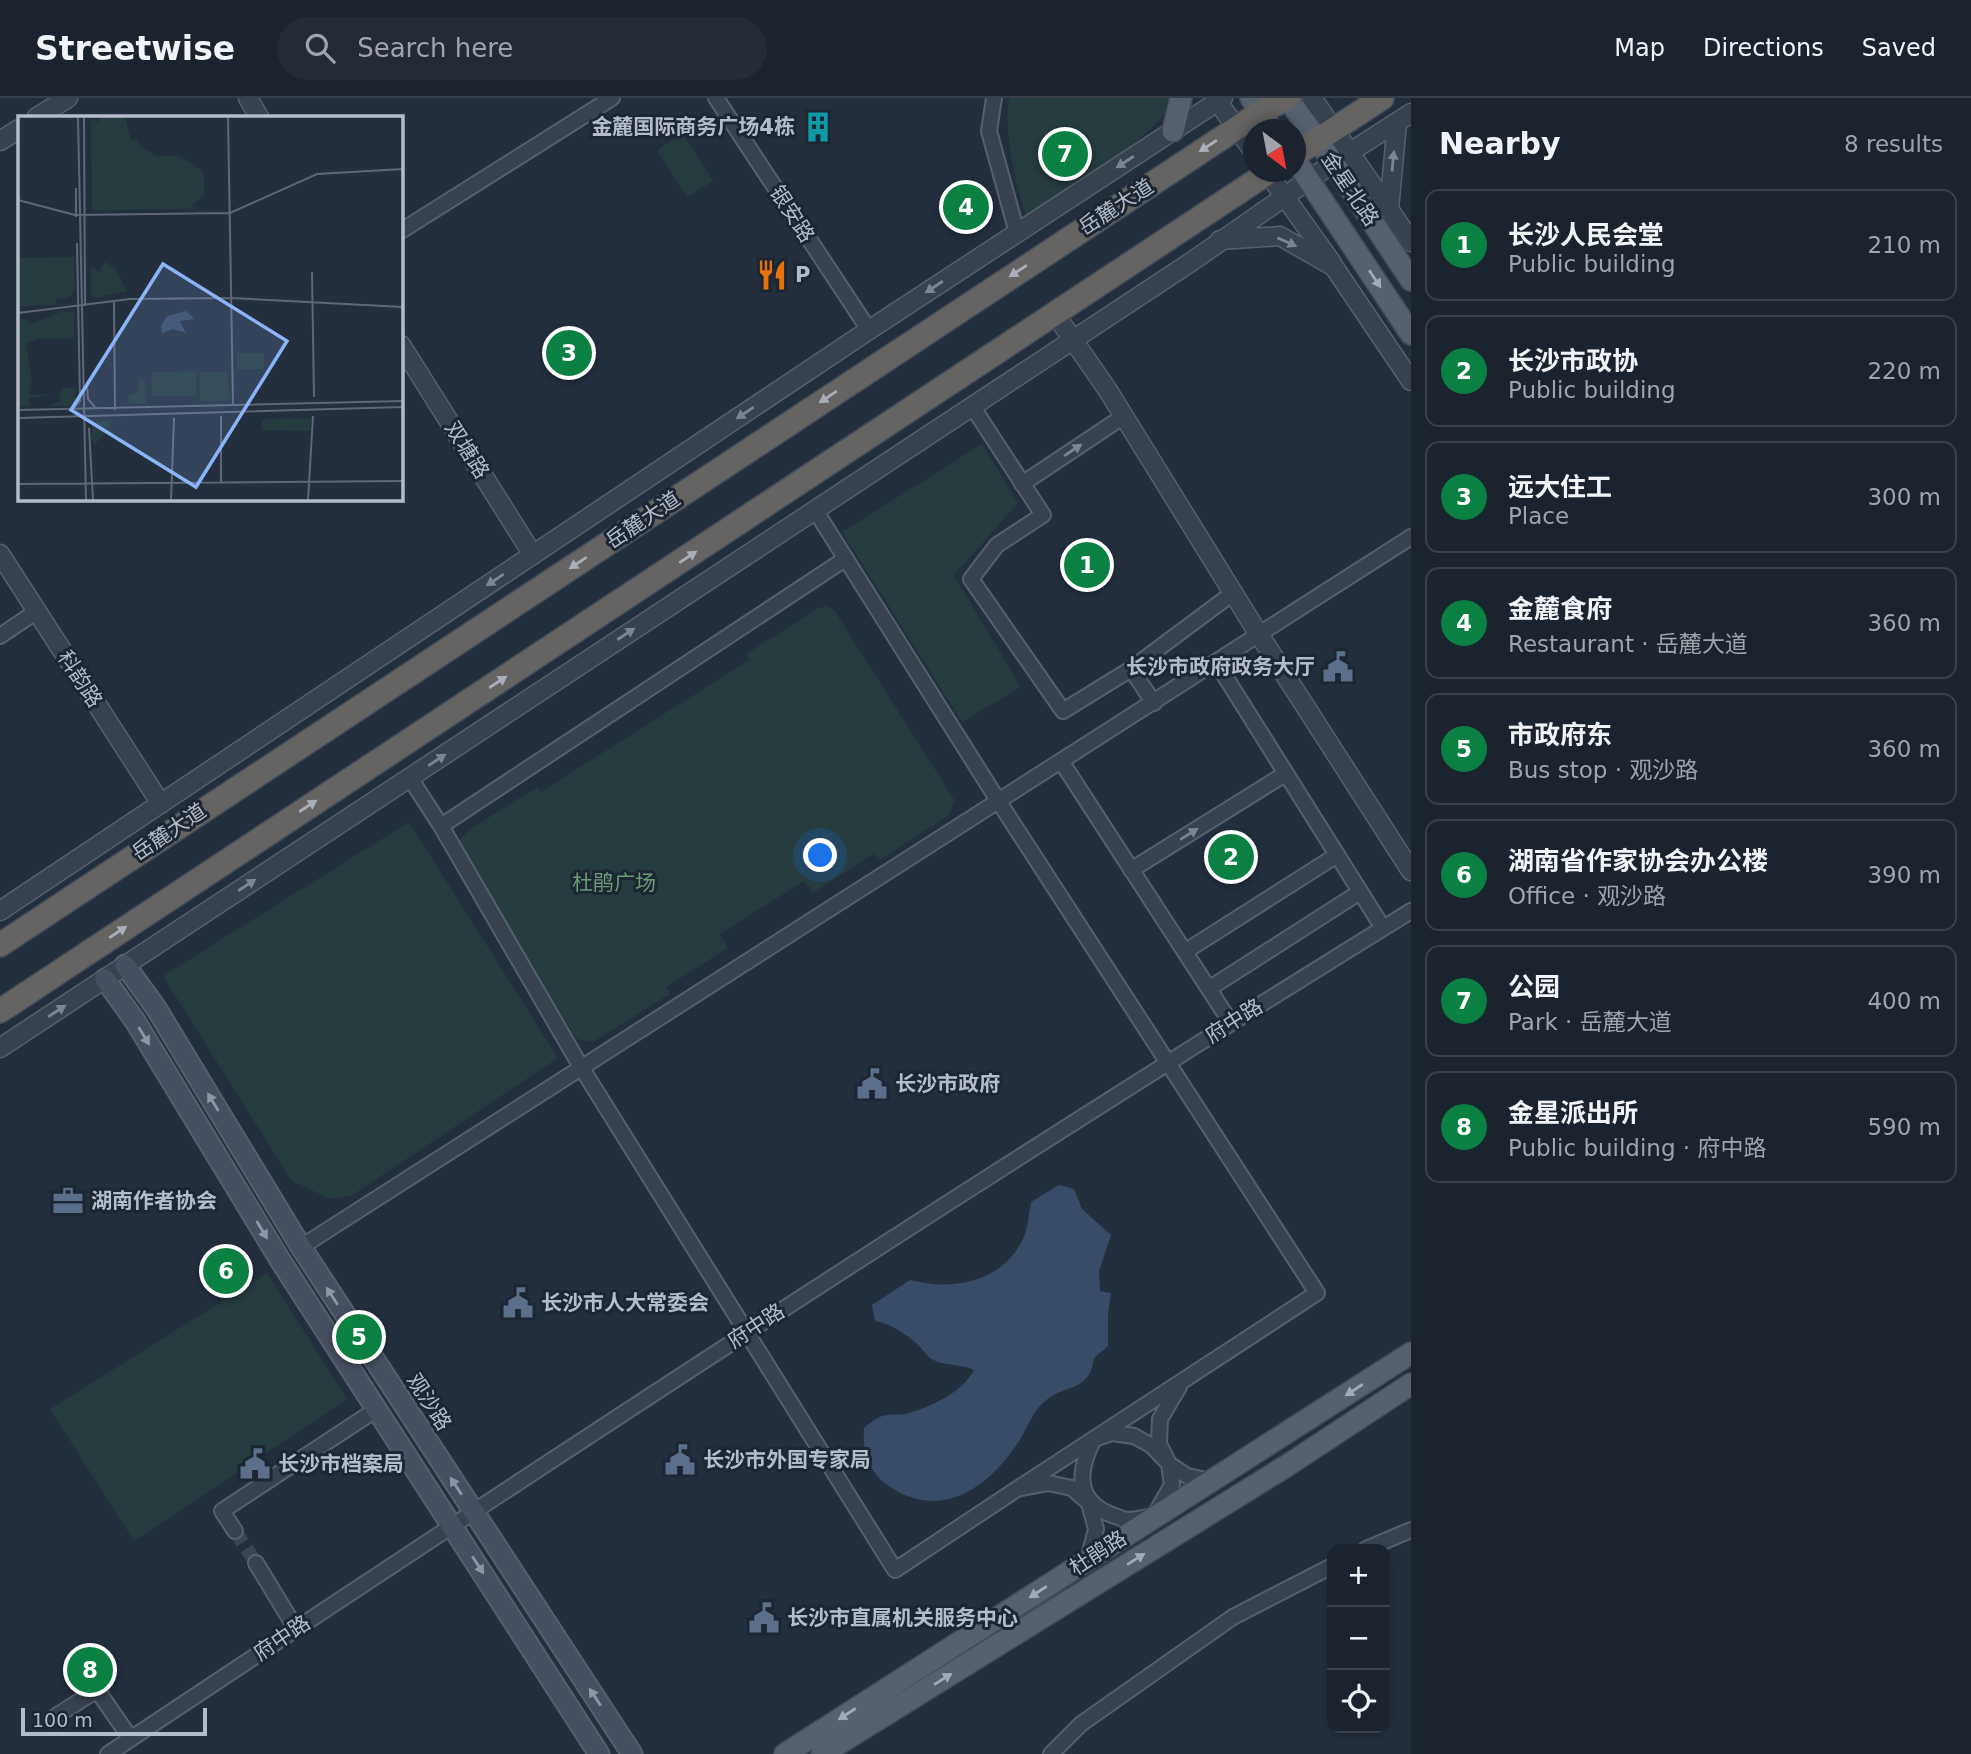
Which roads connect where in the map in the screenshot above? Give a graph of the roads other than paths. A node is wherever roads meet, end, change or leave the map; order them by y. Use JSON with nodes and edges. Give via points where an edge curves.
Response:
{"nodes":[{"id":1,"x":68,"y":98,"type":"edge"},
{"id":2,"x":248,"y":98,"type":"edge"},
{"id":3,"x":612,"y":98,"type":"edge"},
{"id":4,"x":716,"y":98,"type":"edge"},
{"id":5,"x":994,"y":98,"type":"edge"},
{"id":6,"x":1181,"y":98,"type":"edge"},
{"id":7,"x":1287,"y":98,"type":"edge"},
{"id":8,"x":1312,"y":98,"type":"edge"},
{"id":9,"x":1382,"y":98,"type":"edge"},
{"id":10,"x":1219,"y":99,"type":"edge"},
{"id":11,"x":1262,"y":113,"type":"edge"},
{"id":12,"x":39,"y":116,"type":"edge"},
{"id":13,"x":257,"y":116,"type":"edge"},
{"id":14,"x":1404,"y":118,"type":"edge"},
{"id":15,"x":1236,"y":128,"type":"junction"},
{"id":16,"x":18,"y":130,"type":"edge"},
{"id":17,"x":1173,"y":131,"type":"junction"},
{"id":18,"x":1326,"y":135,"type":"junction"},
{"id":19,"x":1243,"y":137,"type":"edge"},
{"id":20,"x":0,"y":141,"type":"edge"},
{"id":21,"x":1306,"y":148,"type":"edge"},
{"id":22,"x":1342,"y":158,"type":"junction"},
{"id":23,"x":1306,"y":176,"type":"edge"},
{"id":24,"x":1309,"y":180,"type":"junction"},
{"id":25,"x":1253,"y":182,"type":"edge"},
{"id":26,"x":1274,"y":182,"type":"edge"},
{"id":27,"x":1284,"y":197,"type":"junction"},
{"id":28,"x":1389,"y":209,"type":"junction"},
{"id":29,"x":402,"y":230,"type":"edge"},
{"id":30,"x":1017,"y":233,"type":"junction"},
{"id":31,"x":1220,"y":240,"type":"junction"},
{"id":32,"x":1411,"y":242,"type":"edge"},
{"id":33,"x":1334,"y":267,"type":"junction"},
{"id":34,"x":1411,"y":280,"type":"edge"},
{"id":35,"x":1055,"y":314,"type":"junction"},
{"id":36,"x":869,"y":330,"type":"junction"},
{"id":37,"x":1411,"y":334,"type":"edge"},
{"id":38,"x":1073,"y":340,"type":"junction"},
{"id":39,"x":402,"y":347,"type":"edge"},
{"id":40,"x":1411,"y":381,"type":"edge"},
{"id":41,"x":972,"y":406,"type":"junction"},
{"id":42,"x":1124,"y":416,"type":"junction"},
{"id":43,"x":1022,"y":484,"type":"junction"},
{"id":44,"x":815,"y":510,"type":"junction"},
{"id":45,"x":1411,"y":537,"type":"edge"},
{"id":46,"x":0,"y":554,"type":"edge"},
{"id":47,"x":533,"y":555,"type":"junction"},
{"id":48,"x":845,"y":559,"type":"junction"},
{"id":49,"x":1233,"y":593,"type":"junction"},
{"id":50,"x":37,"y":611,"type":"junction"},
{"id":51,"x":1259,"y":635,"type":"junction"},
{"id":52,"x":0,"y":636,"type":"edge"},
{"id":53,"x":1216,"y":662,"type":"junction"},
{"id":54,"x":1130,"y":669,"type":"junction"},
{"id":55,"x":1154,"y":703,"type":"junction"},
{"id":56,"x":1061,"y":761,"type":"junction"},
{"id":57,"x":1284,"y":774,"type":"junction"},
{"id":58,"x":410,"y":778,"type":"junction"},
{"id":59,"x":999,"y":803,"type":"junction"},
{"id":60,"x":161,"y":804,"type":"junction"},
{"id":61,"x":441,"y":826,"type":"junction"},
{"id":62,"x":1337,"y":855,"type":"junction"},
{"id":63,"x":1131,"y":870,"type":"junction"},
{"id":64,"x":1411,"y":871,"type":"edge"},
{"id":65,"x":1360,"y":892,"type":"junction"},
{"id":66,"x":1411,"y":911,"type":"edge"},
{"id":67,"x":0,"y":912,"type":"edge"},
{"id":68,"x":1383,"y":928,"type":"junction"},
{"id":69,"x":0,"y":945,"type":"edge"},
{"id":70,"x":1186,"y":951,"type":"junction"},
{"id":71,"x":125,"y":965,"type":"junction"},
{"id":72,"x":105,"y":979,"type":"junction"},
{"id":73,"x":1210,"y":988,"type":"junction"},
{"id":74,"x":0,"y":1011,"type":"edge"},
{"id":75,"x":1231,"y":1023,"type":"junction"},
{"id":76,"x":0,"y":1048,"type":"edge"},
{"id":77,"x":1167,"y":1062,"type":"junction"},
{"id":78,"x":581,"y":1067,"type":"junction"},
{"id":79,"x":301,"y":1247,"type":"junction"},
{"id":80,"x":747,"y":1332,"type":"junction"},
{"id":81,"x":1411,"y":1353,"type":"edge"},
{"id":82,"x":1185,"y":1378,"type":"junction"},
{"id":83,"x":1411,"y":1384,"type":"edge"},
{"id":84,"x":377,"y":1409,"type":"junction"},
{"id":85,"x":1094,"y":1439,"type":"junction"},
{"id":86,"x":1169,"y":1464,"type":"junction"},
{"id":87,"x":1211,"y":1480,"type":"junction"},
{"id":88,"x":1017,"y":1489,"type":"junction"},
{"id":89,"x":1089,"y":1503,"type":"junction"},
{"id":90,"x":472,"y":1511,"type":"junction"},
{"id":91,"x":1154,"y":1516,"type":"junction"},
{"id":92,"x":452,"y":1525,"type":"junction"},
{"id":93,"x":1411,"y":1530,"type":"edge"},
{"id":94,"x":235,"y":1531,"type":"tunnel mouth"},
{"id":95,"x":1378,"y":1544,"type":"edge"},
{"id":96,"x":1088,"y":1560,"type":"junction"},
{"id":97,"x":256,"y":1563,"type":"tunnel mouth"},
{"id":98,"x":1327,"y":1569,"type":"edge"},
{"id":99,"x":296,"y":1629,"type":"junction"},
{"id":100,"x":56,"y":1716,"type":"dead end"},
{"id":101,"x":131,"y":1739,"type":"junction"},
{"id":102,"x":108,"y":1754,"type":"edge"},
{"id":103,"x":599,"y":1754,"type":"edge"},
{"id":104,"x":632,"y":1754,"type":"edge"},
{"id":105,"x":785,"y":1754,"type":"edge"},
{"id":106,"x":822,"y":1754,"type":"edge"},
{"id":107,"x":1051,"y":1754,"type":"edge"}],
"edges":[{"from":1,"to":12,"type":"street"},
{"from":2,"to":13,"type":"street"},
{"from":3,"to":29,"type":"street"},
{"from":4,"to":36,"type":"street","name":"银安路"},
{"from":5,"to":30,"type":"street","via":[[989,131]]},
{"from":6,"to":17,"type":"main road"},
{"from":7,"to":11,"type":"highway","name":"岳麓大道"},
{"from":7,"to":18,"type":"main road","name":"金星北路"},
{"from":8,"to":18,"type":"street"},
{"from":9,"to":18,"type":"highway"},
{"from":10,"to":15,"type":"street"},
{"from":10,"to":17,"type":"street"},
{"from":11,"to":15,"type":"highway","name":"岳麓大道"},
{"from":14,"to":22,"type":"street"},
{"from":28,"to":14,"type":"street","one_way":true},
{"from":15,"to":19,"type":"street"},
{"from":15,"to":69,"type":"highway","name":"岳麓大道","one_way":true},
{"from":16,"to":20,"type":"street"},
{"from":17,"to":30,"type":"street","one_way":true},
{"from":18,"to":21,"type":"highway"},
{"from":18,"to":22,"type":"main road","name":"金星北路"},
{"from":22,"to":24,"type":"street"},
{"from":22,"to":28,"type":"street"},
{"from":22,"to":34,"type":"main road","name":"金星北路"},
{"from":23,"to":24,"type":"main road","name":"金星北路"},
{"from":24,"to":27,"type":"street"},
{"from":24,"to":37,"type":"main road","name":"金星北路","one_way":true},
{"from":25,"to":35,"type":"highway"},
{"from":26,"to":27,"type":"street"},
{"from":27,"to":31,"type":"street"},
{"from":27,"to":33,"type":"street"},
{"from":28,"to":32,"type":"street"},
{"from":30,"to":36,"type":"street","one_way":true},
{"from":31,"to":33,"type":"street","one_way":true,"via":[[1280,236]]},
{"from":31,"to":38,"type":"street"},
{"from":33,"to":40,"type":"street"},
{"from":35,"to":38,"type":"street"},
{"from":74,"to":35,"type":"highway","one_way":true},
{"from":36,"to":47,"type":"street","one_way":true},
{"from":38,"to":41,"type":"street"},
{"from":38,"to":42,"type":"street"},
{"from":39,"to":47,"type":"street","name":"双塘路"},
{"from":41,"to":43,"type":"street"},
{"from":41,"to":44,"type":"street"},
{"from":43,"to":42,"type":"street","one_way":true},
{"from":42,"to":49,"type":"street"},
{"from":43,"to":54,"type":"street","via":[[1043,515],[997,545],[971,579],[1063,711]]},
{"from":44,"to":48,"type":"street"},
{"from":58,"to":44,"type":"street","one_way":true},
{"from":45,"to":51,"type":"street"},
{"from":46,"to":50,"type":"street","name":"科韵路"},
{"from":47,"to":60,"type":"street","one_way":true},
{"from":48,"to":59,"type":"street"},
{"from":48,"to":61,"type":"street"},
{"from":49,"to":51,"type":"street"},
{"from":49,"to":54,"type":"street"},
{"from":50,"to":52,"type":"street"},
{"from":50,"to":60,"type":"street","name":"科韵路"},
{"from":51,"to":53,"type":"street"},
{"from":51,"to":64,"type":"street"},
{"from":53,"to":55,"type":"street"},
{"from":53,"to":57,"type":"street"},
{"from":54,"to":55,"type":"street"},
{"from":55,"to":56,"type":"street"},
{"from":56,"to":59,"type":"street"},
{"from":56,"to":63,"type":"street"},
{"from":57,"to":62,"type":"street"},
{"from":63,"to":57,"type":"street","one_way":true},
{"from":58,"to":61,"type":"street"},
{"from":71,"to":58,"type":"street","one_way":true},
{"from":59,"to":77,"type":"street"},
{"from":59,"to":78,"type":"street"},
{"from":60,"to":67,"type":"street"},
{"from":61,"to":78,"type":"street"},
{"from":62,"to":65,"type":"street"},
{"from":62,"to":70,"type":"street"},
{"from":63,"to":70,"type":"street"},
{"from":65,"to":68,"type":"street"},
{"from":65,"to":73,"type":"street"},
{"from":66,"to":68,"type":"street","name":"府中路"},
{"from":68,"to":75,"type":"street","name":"府中路"},
{"from":70,"to":73,"type":"street"},
{"from":71,"to":72,"type":"street"},
{"from":79,"to":71,"type":"main road","name":"观沙路","one_way":true,"via":[[156,1008]]},
{"from":76,"to":72,"type":"street","one_way":true},
{"from":72,"to":84,"type":"main road","one_way":true},
{"from":73,"to":75,"type":"street"},
{"from":75,"to":77,"type":"street","name":"府中路"},
{"from":77,"to":80,"type":"street","name":"府中路"},
{"from":77,"to":82,"type":"street","via":[[1317,1293]]},
{"from":78,"to":79,"type":"street"},
{"from":78,"to":80,"type":"street"},
{"from":90,"to":79,"type":"main road","name":"观沙路","one_way":true},
{"from":80,"to":88,"type":"street","via":[[895,1570]]},
{"from":80,"to":90,"type":"street","name":"府中路"},
{"from":81,"to":87,"type":"main road","name":"杜鹃路","one_way":true},
{"from":82,"to":85,"type":"street"},
{"from":82,"to":86,"type":"street","via":[[1160,1419],[1159,1444]]},
{"from":106,"to":83,"type":"main road","name":"杜鹃路","one_way":true,"via":[[1289,1465]]},
{"from":84,"to":92,"type":"main road"},
{"from":84,"to":94,"type":"street","via":[[222,1511]]},
{"from":85,"to":86,"type":"street","via":[[1112,1433],[1134,1436]]},
{"from":85,"to":88,"type":"street"},
{"from":85,"to":89,"type":"street","via":[[1082,1467]]},
{"from":86,"to":87,"type":"street","via":[[1187,1476]]},
{"from":86,"to":91,"type":"street","via":[[1172,1485]]},
{"from":87,"to":91,"type":"main road","name":"杜鹃路"},
{"from":88,"to":89,"type":"street","via":[[1048,1483],[1072,1488]]},
{"from":89,"to":91,"type":"street","via":[[1126,1520]]},
{"from":89,"to":96,"type":"street","via":[[1096,1529]]},
{"from":90,"to":92,"type":"street","name":"府中路"},
{"from":104,"to":90,"type":"main road","name":"观沙路","one_way":true},
{"from":91,"to":96,"type":"main road","name":"杜鹃路"},
{"from":92,"to":99,"type":"street","name":"府中路"},
{"from":92,"to":103,"type":"main road","one_way":true},
{"from":93,"to":95,"type":"street"},
{"from":96,"to":105,"type":"main road","name":"杜鹃路","one_way":true},
{"from":97,"to":99,"type":"street"},
{"from":98,"to":107,"type":"street","via":[[1233,1617],[1081,1724]]},
{"from":99,"to":101,"type":"street","name":"府中路"},
{"from":100,"to":101,"type":"street","via":[[97,1690]]},
{"from":101,"to":102,"type":"street","name":"府中路"}]}
